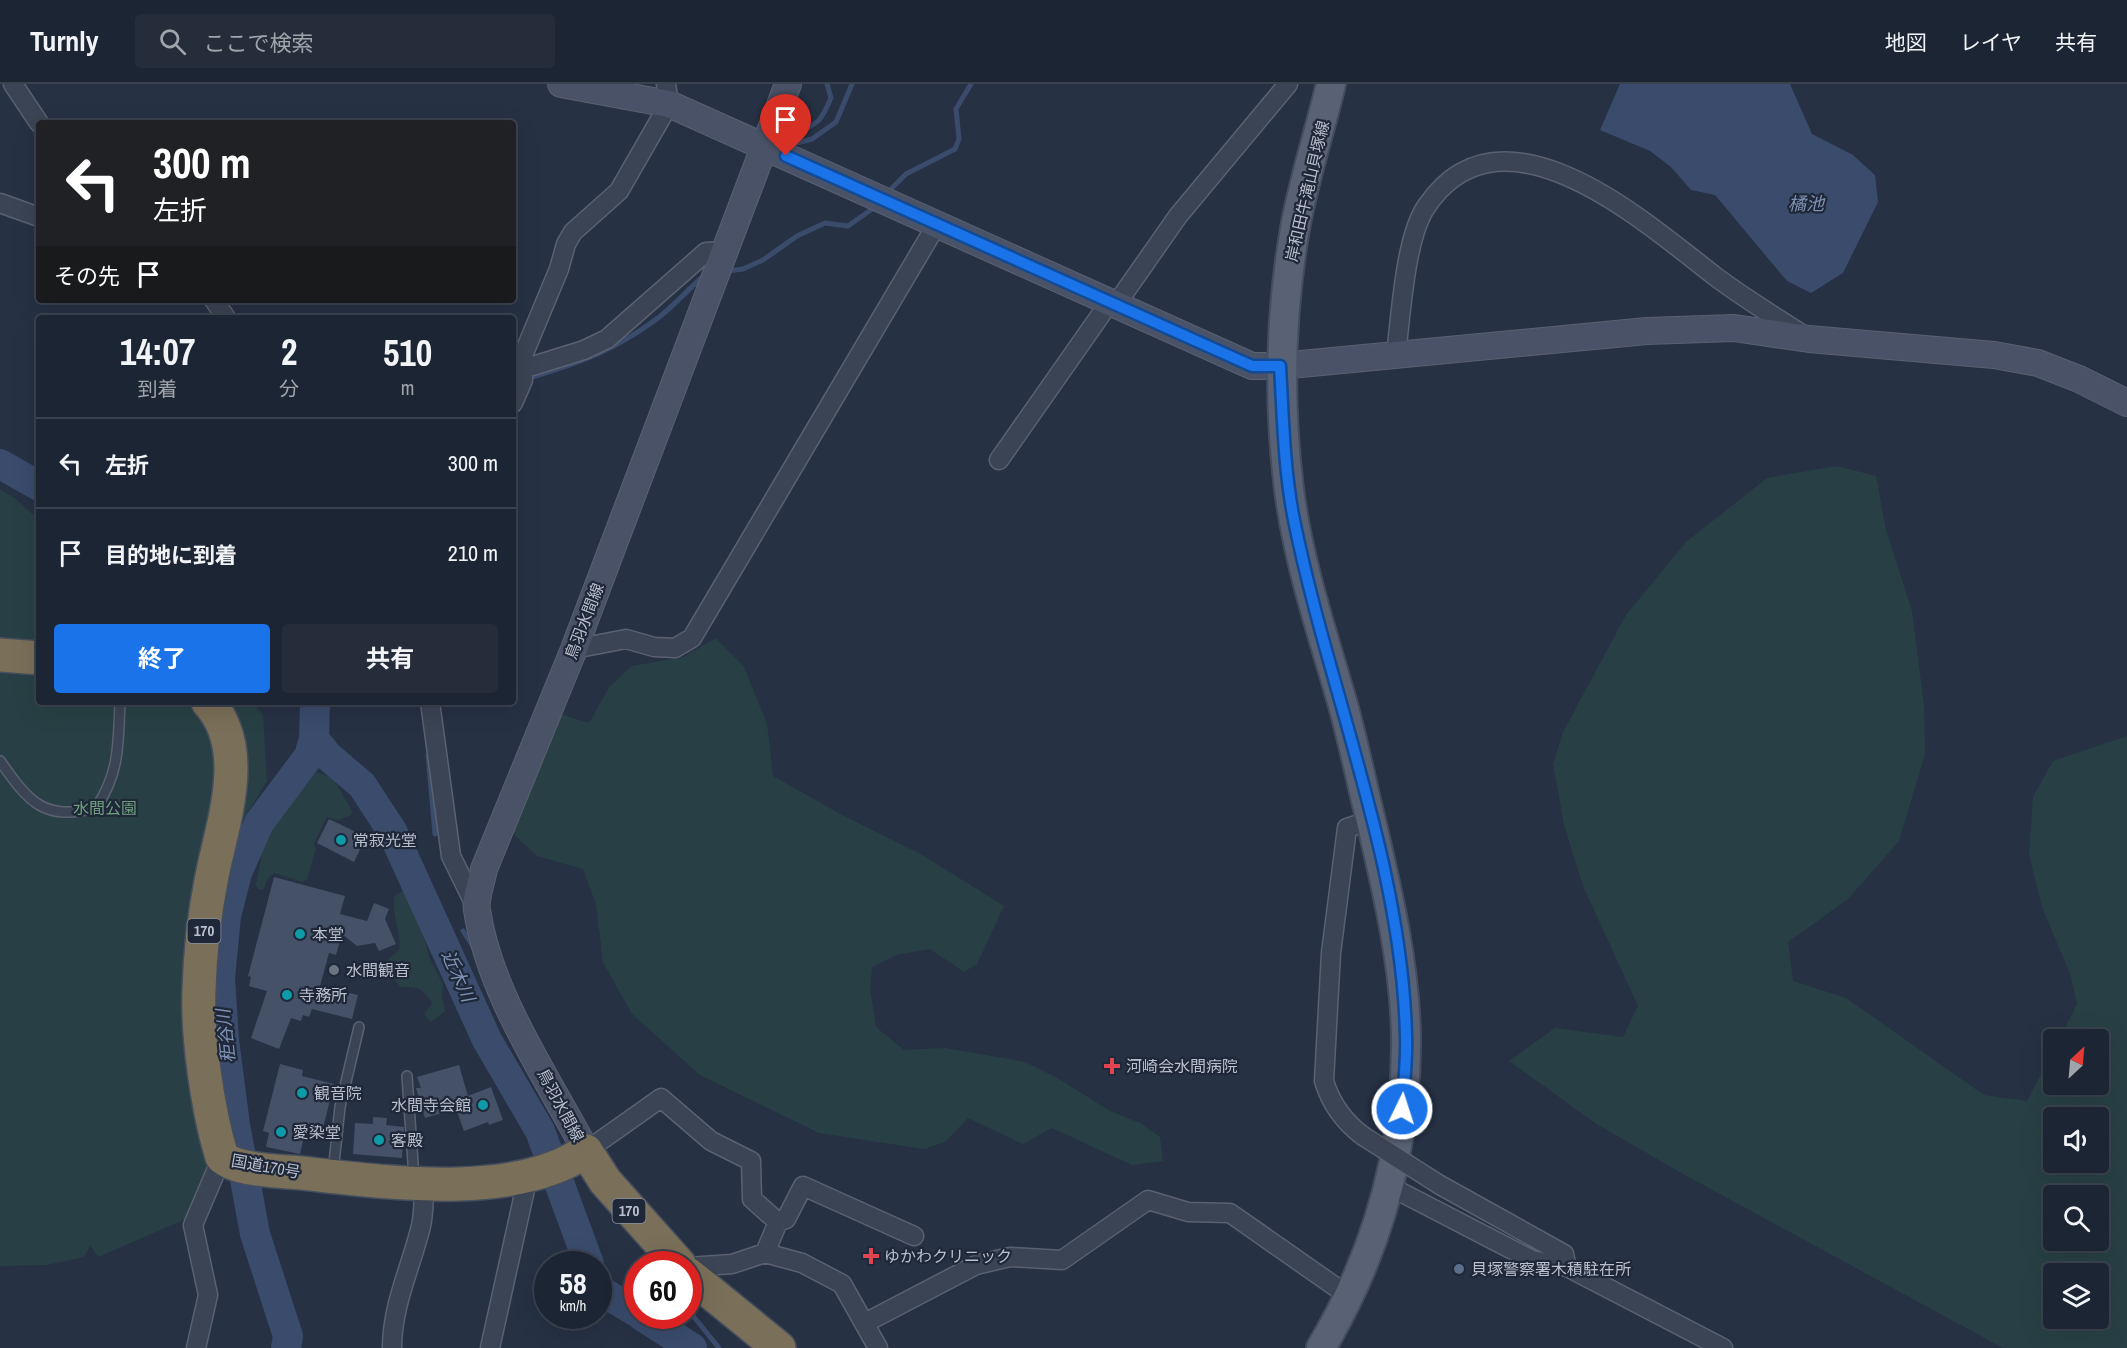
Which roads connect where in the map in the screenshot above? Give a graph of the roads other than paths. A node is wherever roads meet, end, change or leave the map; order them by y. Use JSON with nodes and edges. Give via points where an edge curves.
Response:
{"nodes":[{"id":1,"x":13,"y":84,"type":"edge"},
{"id":2,"x":561,"y":84,"type":"edge"},
{"id":3,"x":788,"y":84,"type":"edge"},
{"id":4,"x":1288,"y":84,"type":"edge"},
{"id":5,"x":1332,"y":84,"type":"edge"},
{"id":6,"x":668,"y":94,"type":"edge"},
{"id":7,"x":37,"y":120,"type":"edge"},
{"id":8,"x":765,"y":146,"type":"junction"},
{"id":9,"x":0,"y":203,"type":"edge"},
{"id":10,"x":36,"y":216,"type":"edge"},
{"id":11,"x":937,"y":225,"type":"junction"},
{"id":12,"x":726,"y":251,"type":"junction"},
{"id":13,"x":1112,"y":305,"type":"junction"},
{"id":14,"x":1809,"y":339,"type":"junction"},
{"id":15,"x":1395,"y":354,"type":"junction"},
{"id":16,"x":1280,"y":366,"type":"junction"},
{"id":17,"x":523,"y":369,"type":"junction"},
{"id":18,"x":516,"y":397,"type":"edge"},
{"id":19,"x":2127,"y":404,"type":"edge"},
{"id":20,"x":999,"y":460,"type":"dead end"},
{"id":21,"x":574,"y":649,"type":"junction"},
{"id":22,"x":0,"y":655,"type":"edge"},
{"id":23,"x":36,"y":658,"type":"edge"},
{"id":24,"x":120,"y":705,"type":"edge"},
{"id":25,"x":211,"y":705,"type":"edge"},
{"id":26,"x":430,"y":705,"type":"edge"},
{"id":27,"x":0,"y":761,"type":"edge"},
{"id":28,"x":1371,"y":820,"type":"junction"},
{"id":29,"x":476,"y":907,"type":"junction"},
{"id":30,"x":359,"y":1027,"type":"dead end"},
{"id":31,"x":407,"y":1076,"type":"dead end"},
{"id":32,"x":580,"y":1155,"type":"junction"},
{"id":33,"x":225,"y":1160,"type":"junction"},
{"id":34,"x":532,"y":1174,"type":"junction"},
{"id":35,"x":333,"y":1176,"type":"junction"},
{"id":36,"x":420,"y":1184,"type":"junction"},
{"id":37,"x":1389,"y":1186,"type":"junction"},
{"id":38,"x":778,"y":1222,"type":"junction"},
{"id":39,"x":915,"y":1236,"type":"dead end"},
{"id":40,"x":667,"y":1251,"type":"edge"},
{"id":41,"x":765,"y":1253,"type":"junction"},
{"id":42,"x":702,"y":1266,"type":"edge"},
{"id":43,"x":1567,"y":1267,"type":"junction"},
{"id":44,"x":702,"y":1285,"type":"edge"},
{"id":45,"x":1350,"y":1297,"type":"junction"},
{"id":46,"x":865,"y":1323,"type":"junction"},
{"id":47,"x":196,"y":1348,"type":"edge"},
{"id":48,"x":392,"y":1348,"type":"edge"},
{"id":49,"x":489,"y":1348,"type":"edge"},
{"id":50,"x":779,"y":1348,"type":"edge"},
{"id":51,"x":878,"y":1348,"type":"edge"},
{"id":52,"x":1321,"y":1348,"type":"edge"},
{"id":53,"x":1723,"y":1348,"type":"edge"}],
"edges":[{"from":1,"to":7,"type":"street"},
{"from":2,"to":6,"type":"street"},
{"from":3,"to":8,"type":"street","name":"鳥羽水間線"},
{"from":4,"to":13,"type":"street","via":[[1178,216]]},
{"from":5,"to":16,"type":"main road","name":"岸和田牛滝山貝塚線","via":[[1296,222]]},
{"from":6,"to":8,"type":"street"},
{"from":6,"to":17,"type":"street","via":[[619,191],[573,232],[566,244],[524,353]]},
{"from":8,"to":11,"type":"street"},
{"from":8,"to":12,"type":"street","name":"鳥羽水間線"},
{"from":9,"to":10,"type":"street"},
{"from":11,"to":13,"type":"street"},
{"from":11,"to":21,"type":"street","via":[[692,638],[675,648],[626,639]]},
{"from":12,"to":17,"type":"street","via":[[706,252],[607,339]]},
{"from":12,"to":21,"type":"street","name":"鳥羽水間線"},
{"from":13,"to":16,"type":"street","via":[[1252,366]]},
{"from":13,"to":20,"type":"street"},
{"from":14,"to":15,"type":"street","via":[[1723,328],[1647,331]]},
{"from":14,"to":15,"type":"street","via":[[1625,209],[1566,175],[1513,161],[1470,168],[1442,186],[1424,209],[1413,241]]},
{"from":14,"to":19,"type":"street","via":[[1994,355],[2038,363]]},
{"from":15,"to":16,"type":"street"},
{"from":16,"to":28,"type":"main road","name":"岸和田牛滝山貝塚線","via":[[1294,521]]},
{"from":17,"to":18,"type":"street"},
{"from":21,"to":29,"type":"street","name":"鳥羽水間線","via":[[484,869]]},
{"from":22,"to":23,"type":"highway"},
{"from":24,"to":27,"type":"lane","via":[[110,786],[96,808],[70,814],[47,810],[20,788]]},
{"from":25,"to":33,"type":"highway","name":"国道170号","number":"170","via":[[225,732],[231,775],[210,883],[198,993],[207,1091]]},
{"from":26,"to":29,"type":"street","via":[[451,856]]},
{"from":28,"to":37,"type":"main road","name":"岸和田牛滝山貝塚線","via":[[1394,926],[1406,1037],[1402,1109]]},
{"from":28,"to":43,"type":"street","bridge":true,"via":[[1347,828],[1330,953],[1324,1081],[1329,1099],[1347,1124],[1440,1185],[1564,1254]]},
{"from":29,"to":32,"type":"street","name":"鳥羽水間線","via":[[491,963],[508,1005]]},
{"from":30,"to":35,"type":"lane","via":[[340,1107]]},
{"from":31,"to":36,"type":"lane"},
{"from":32,"to":34,"type":"highway","name":"国道170号"},
{"from":32,"to":38,"type":"street","via":[[661,1098],[711,1141],[751,1161],[752,1199]]},
{"from":32,"to":40,"type":"highway","number":"170"},
{"from":33,"to":35,"type":"highway","name":"国道170号","via":[[269,1170]]},
{"from":33,"to":47,"type":"street","via":[[193,1225],[208,1295]]},
{"from":34,"to":36,"type":"highway","name":"国道170号","via":[[462,1184]]},
{"from":34,"to":49,"type":"street"},
{"from":35,"to":36,"type":"highway","name":"国道170号"},
{"from":36,"to":48,"type":"street","via":[[421,1224],[402,1284],[392,1328]]},
{"from":37,"to":43,"type":"street","via":[[1532,1260]]},
{"from":37,"to":45,"type":"main road","name":"岸和田牛滝山貝塚線","via":[[1371,1250]]},
{"from":38,"to":39,"type":"street","via":[[786,1219],[803,1186]]},
{"from":38,"to":41,"type":"street"},
{"from":41,"to":42,"type":"street","via":[[732,1264]]},
{"from":41,"to":46,"type":"street","via":[[802,1263],[842,1284]]},
{"from":43,"to":53,"type":"street"},
{"from":44,"to":50,"type":"highway"},
{"from":45,"to":46,"type":"street","via":[[1230,1214],[1188,1212],[1148,1200],[1062,1260],[1010,1257],[976,1265]]},
{"from":45,"to":52,"type":"main road","name":"岸和田牛滝山貝塚線"},
{"from":46,"to":51,"type":"street"}]}
